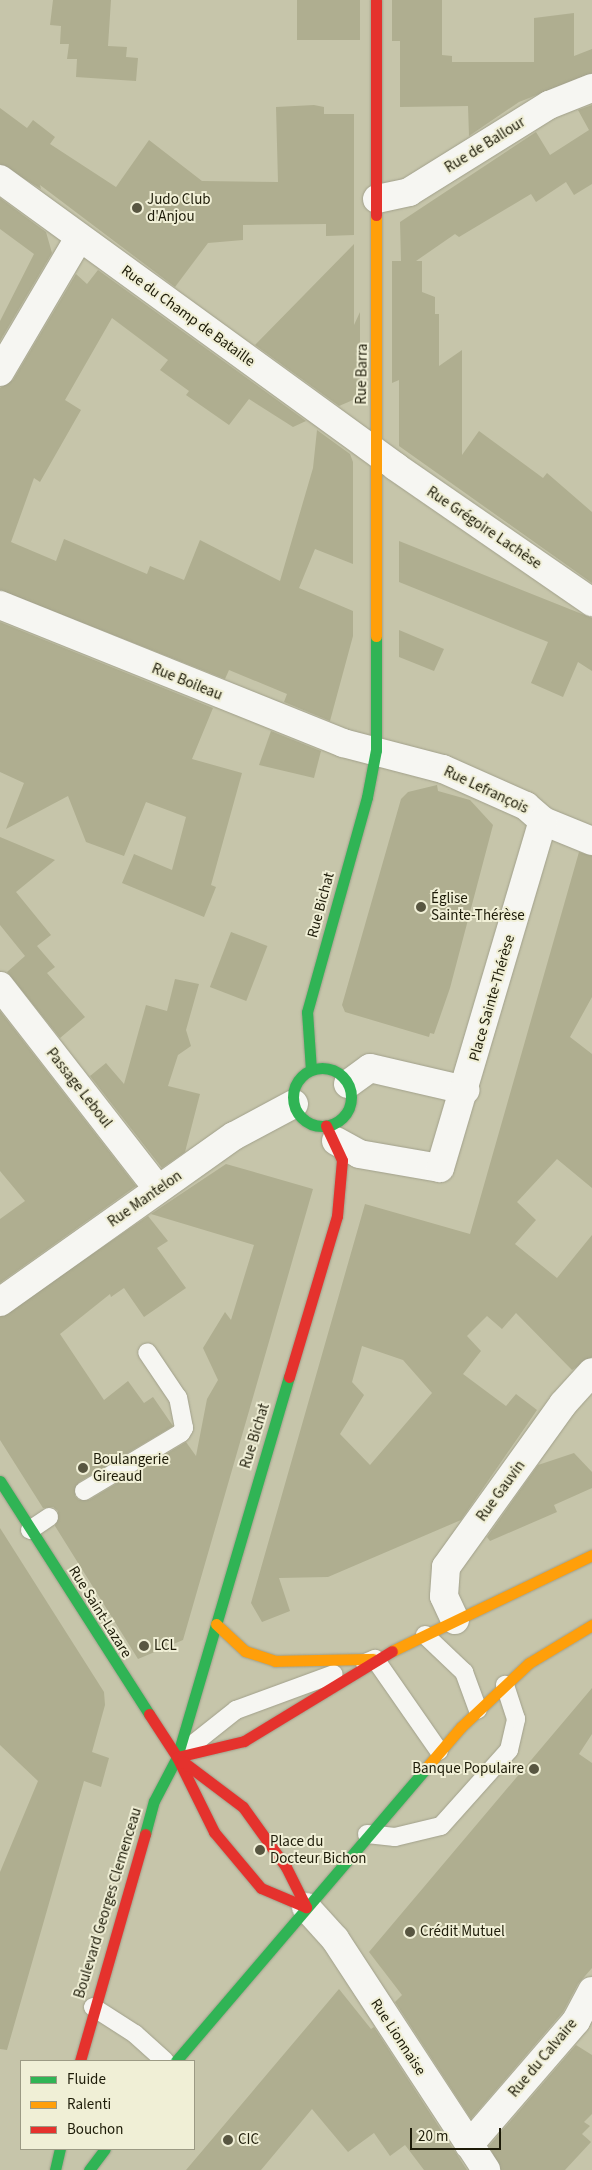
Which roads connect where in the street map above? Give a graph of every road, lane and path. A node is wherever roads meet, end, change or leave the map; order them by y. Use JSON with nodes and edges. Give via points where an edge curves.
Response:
{"nodes":[{"id":1,"x":376,"y":0,"type":"edge"},
{"id":2,"x":592,"y":88,"type":"edge"},
{"id":3,"x":0,"y":179,"type":"edge"},
{"id":4,"x":377,"y":199,"type":"junction"},
{"id":5,"x":79,"y":238,"type":"junction"},
{"id":6,"x":0,"y":372,"type":"edge"},
{"id":7,"x":376,"y":453,"type":"junction"},
{"id":8,"x":592,"y":602,"type":"edge"},
{"id":9,"x":0,"y":605,"type":"edge"},
{"id":10,"x":376,"y":750,"type":"junction"},
{"id":11,"x":542,"y":821,"type":"junction"},
{"id":12,"x":592,"y":841,"type":"edge"},
{"id":13,"x":0,"y":986,"type":"edge"},
{"id":14,"x":311,"y":1070,"type":"junction"},
{"id":15,"x":348,"y":1084,"type":"junction"},
{"id":16,"x":465,"y":1090,"type":"junction"},
{"id":17,"x":294,"y":1104,"type":"junction"},
{"id":18,"x":331,"y":1133,"type":"junction"},
{"id":19,"x":158,"y":1189,"type":"junction"},
{"id":20,"x":0,"y":1302,"type":"edge"},
{"id":21,"x":147,"y":1352,"type":"dead end"},
{"id":22,"x":592,"y":1372,"type":"edge"},
{"id":23,"x":0,"y":1482,"type":"edge"},
{"id":24,"x":84,"y":1491,"type":"dead end"},
{"id":25,"x":49,"y":1517,"type":"dead end"},
{"id":26,"x":30,"y":1530,"type":"junction"},
{"id":27,"x":592,"y":1555,"type":"edge"},
{"id":28,"x":455,"y":1620,"type":"junction"},
{"id":29,"x":216,"y":1624,"type":"junction"},
{"id":30,"x":592,"y":1625,"type":"edge"},
{"id":31,"x":425,"y":1635,"type":"junction"},
{"id":32,"x":375,"y":1659,"type":"junction"},
{"id":33,"x":505,"y":1685,"type":"junction"},
{"id":34,"x":478,"y":1710,"type":"junction"},
{"id":35,"x":439,"y":1751,"type":"junction"},
{"id":36,"x":177,"y":1757,"type":"junction"},
{"id":37,"x":367,"y":1834,"type":"junction"},
{"id":38,"x":306,"y":1907,"type":"junction"},
{"id":39,"x":592,"y":1991,"type":"edge"},
{"id":40,"x":93,"y":2007,"type":"junction"},
{"id":41,"x":584,"y":2028,"type":"edge"},
{"id":42,"x":80,"y":2060,"type":"edge"},
{"id":43,"x":164,"y":2060,"type":"edge"},
{"id":44,"x":177,"y":2060,"type":"edge"},
{"id":45,"x":469,"y":2145,"type":"junction"},
{"id":46,"x":60,"y":2150,"type":"edge"},
{"id":47,"x":104,"y":2150,"type":"edge"},
{"id":48,"x":56,"y":2170,"type":"edge"},
{"id":49,"x":89,"y":2170,"type":"edge"},
{"id":50,"x":486,"y":2170,"type":"edge"}],
"edges":[{"from":1,"to":4,"type":"main road","name":"Rue Barra"},
{"from":2,"to":4,"type":"street","name":"Rue de Ballour","via":[[549,105],[409,192]]},
{"from":3,"to":5,"type":"street","name":"Rue du Champ de Bataille"},
{"from":4,"to":7,"type":"main road","name":"Rue Barra"},
{"from":5,"to":6,"type":"street"},
{"from":5,"to":7,"type":"street","name":"Rue du Champ de Bataille"},
{"from":7,"to":8,"type":"street","name":"Rue Grégoire Lachèse"},
{"from":7,"to":10,"type":"main road","name":"Rue Barra"},
{"from":9,"to":10,"type":"street","name":"Rue Boileau","via":[[343,743]]},
{"from":10,"to":11,"type":"street","name":"Rue Lefrançois","via":[[443,769],[526,806]]},
{"from":10,"to":14,"type":"main road","name":"Rue Bichat","via":[[367,797],[308,1012]]},
{"from":11,"to":12,"type":"street","name":"Rue Lefrançois"},
{"from":11,"to":16,"type":"street","name":"Place Sainte-Thérèse"},
{"from":13,"to":19,"type":"street","name":"Passage Leboul"},
{"from":14,"to":15,"type":"main road","via":[[335,1071]]},
{"from":14,"to":17,"type":"main road","via":[[296,1085]]},
{"from":15,"to":16,"type":"street","via":[[370,1068]]},
{"from":15,"to":18,"type":"main road","via":[[351,1102]]},
{"from":16,"to":18,"type":"street","name":"Place Sainte-Thérèse","via":[[440,1168],[359,1154]]},
{"from":17,"to":18,"type":"main road","via":[[303,1118]]},
{"from":17,"to":19,"type":"street","name":"Rue Mantelon","via":[[234,1136]]},
{"from":18,"to":29,"type":"main road","name":"Rue Bichat","via":[[342,1160],[337,1216]]},
{"from":19,"to":20,"type":"street","name":"Rue Mantelon"},
{"from":21,"to":24,"type":"lane","via":[[178,1398],[184,1428],[181,1433]]},
{"from":22,"to":28,"type":"street","name":"Rue Gauvin","via":[[564,1404],[446,1567],[444,1596]]},
{"from":23,"to":26,"type":"main road","name":"Rue Saint-Lazare"},
{"from":25,"to":26,"type":"lane"},
{"from":26,"to":36,"type":"main road","name":"Rue Saint-Lazare"},
{"from":27,"to":28,"type":"main road"},
{"from":28,"to":31,"type":"main road"},
{"from":29,"to":32,"type":"main road","via":[[245,1651],[275,1661]]},
{"from":29,"to":36,"type":"main road","name":"Rue Bichat"},
{"from":30,"to":33,"type":"main road","via":[[529,1663]]},
{"from":31,"to":32,"type":"main road"},
{"from":31,"to":34,"type":"lane","via":[[464,1672]]},
{"from":32,"to":35,"type":"lane"},
{"from":32,"to":36,"type":"main road","via":[[244,1741]]},
{"from":32,"to":36,"type":"lane","via":[[236,1710]]},
{"from":33,"to":34,"type":"main road"},
{"from":33,"to":37,"type":"lane","via":[[516,1719],[509,1750],[441,1826],[394,1837]]},
{"from":34,"to":35,"type":"main road"},
{"from":35,"to":37,"type":"main road"},
{"from":36,"to":38,"type":"main road","name":"Rue Saint-Lazare","via":[[242,1807],[286,1866]]},
{"from":36,"to":38,"type":"main road","name":"Rue Saint-Lazare","via":[[214,1832],[261,1888]]},
{"from":36,"to":40,"type":"main road","name":"Boulevard Georges Clemenceau","via":[[154,1800]]},
{"from":37,"to":38,"type":"main road"},
{"from":38,"to":44,"type":"main road"},
{"from":38,"to":45,"type":"street","name":"Rue Lionnaise","via":[[335,1939]]},
{"from":39,"to":41,"type":"street","name":"Rue du Calvaire"},
{"from":40,"to":42,"type":"main road","name":"Boulevard Georges Clemenceau"},
{"from":40,"to":43,"type":"lane","via":[[136,2034]]},
{"from":41,"to":45,"type":"street","name":"Rue du Calvaire"},
{"from":45,"to":50,"type":"street","name":"Rue Lionnaise"},
{"from":46,"to":48,"type":"main road"},
{"from":47,"to":49,"type":"main road"}]}
